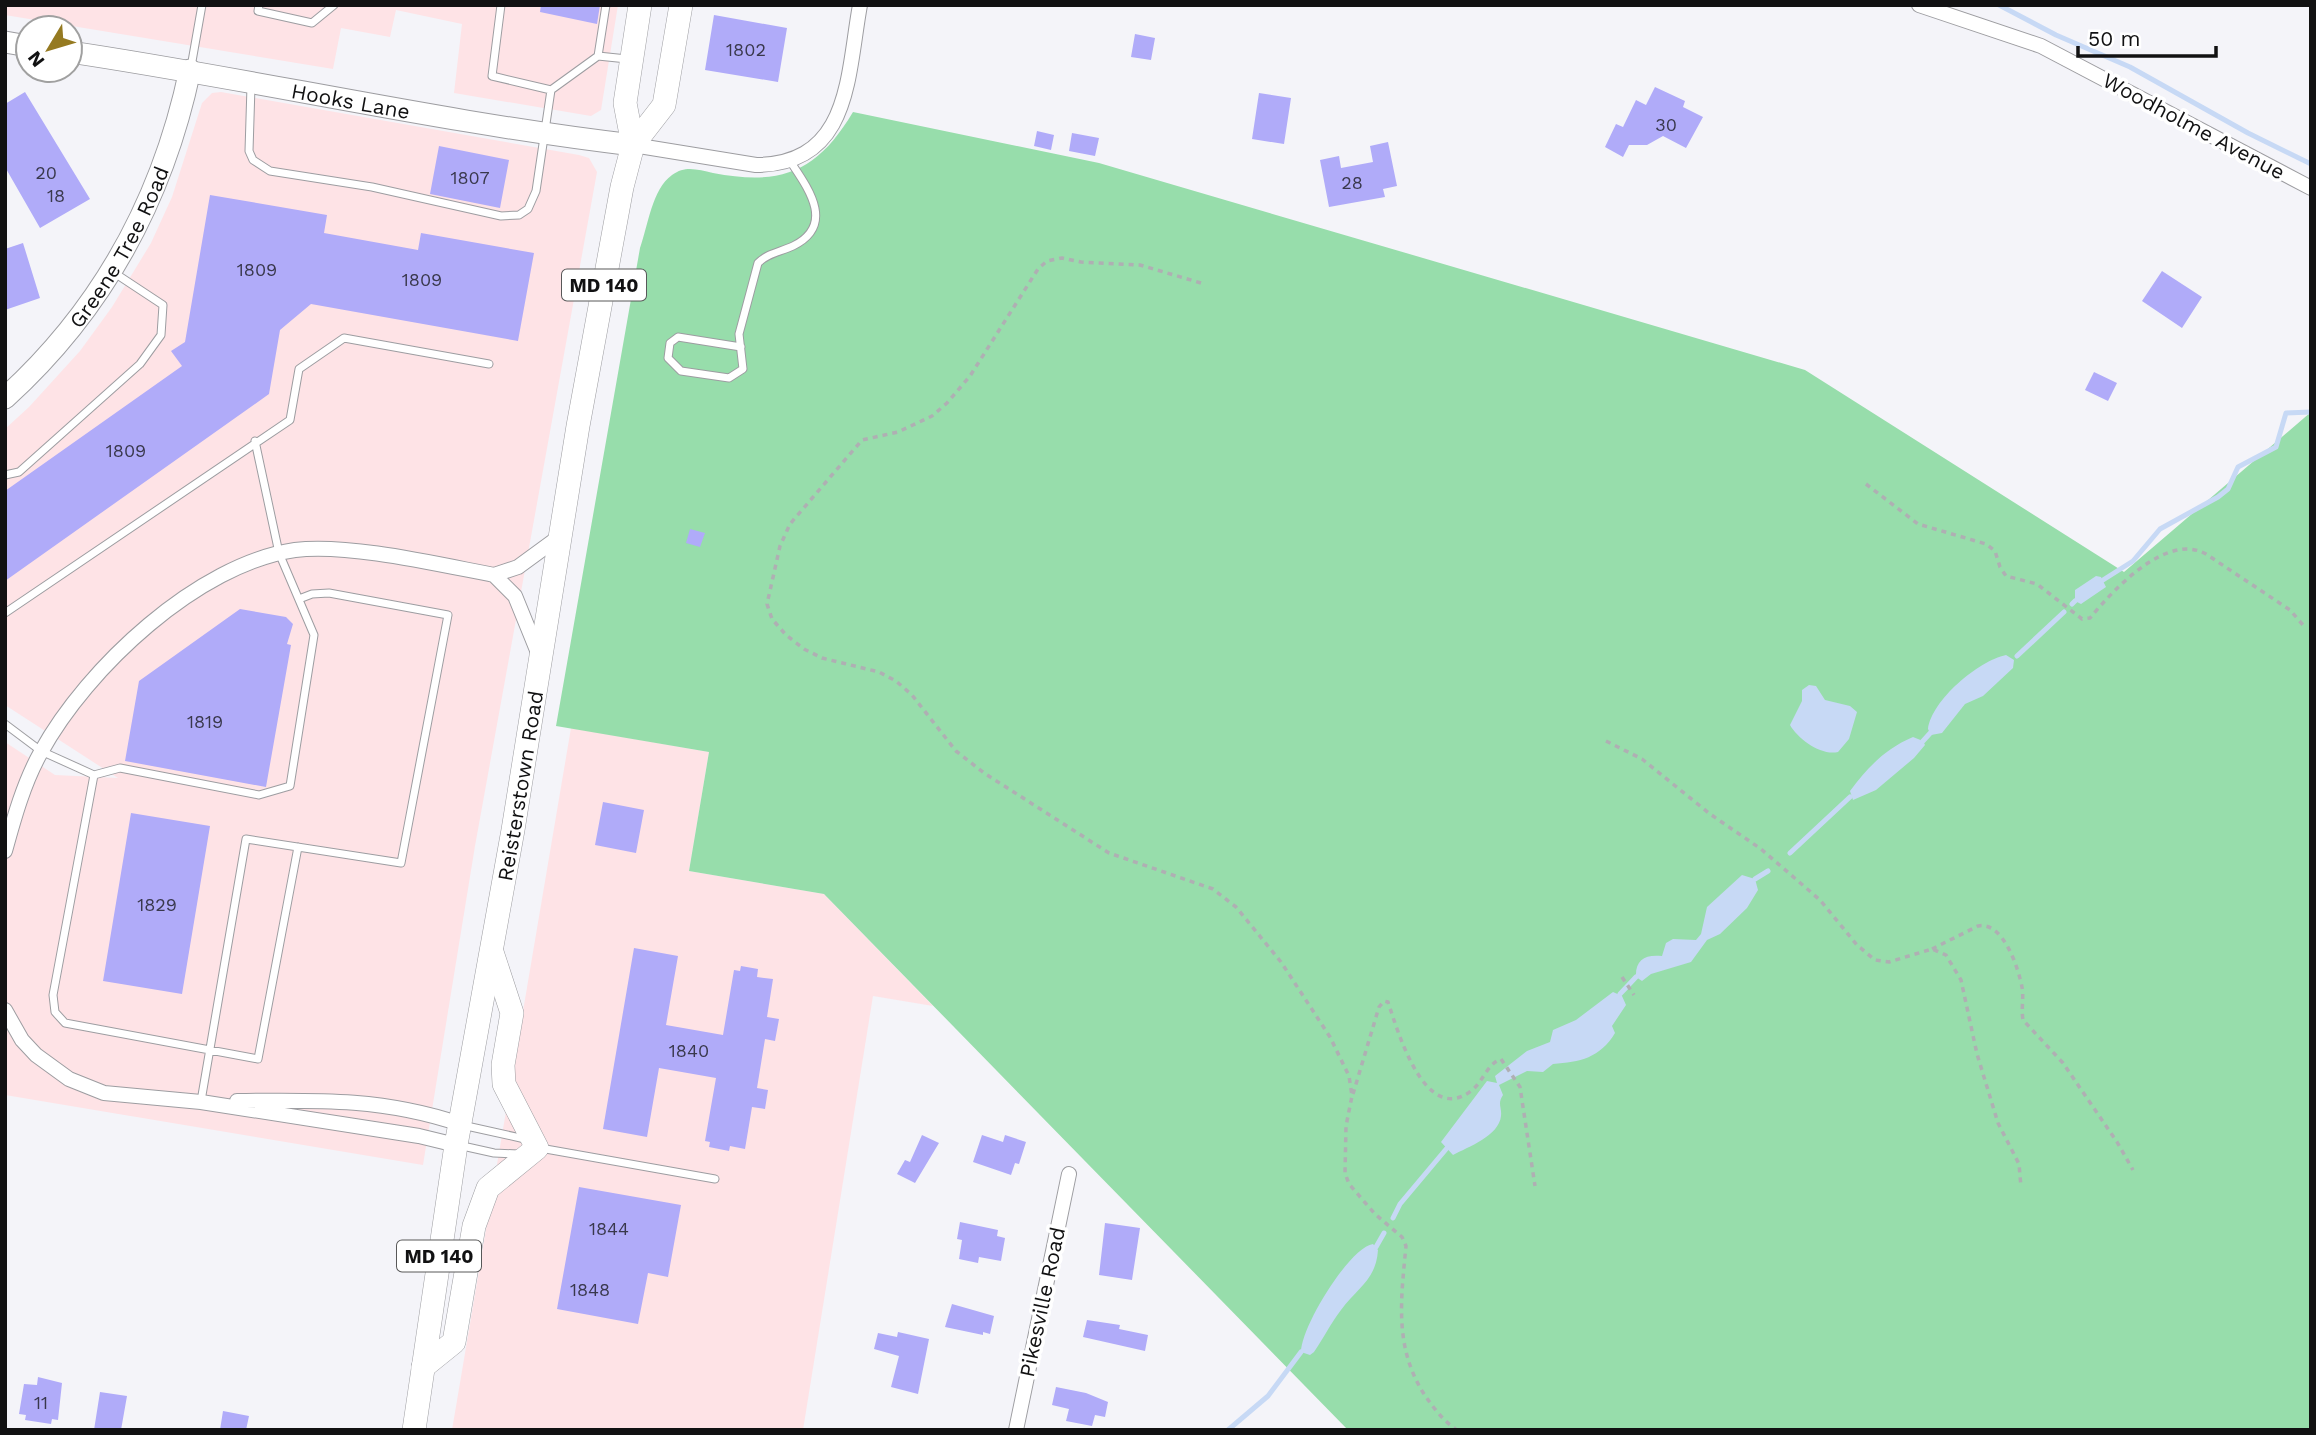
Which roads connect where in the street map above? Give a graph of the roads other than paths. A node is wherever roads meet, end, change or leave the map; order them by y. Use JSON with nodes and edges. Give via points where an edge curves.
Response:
{"nodes":[{"id":1,"x":202,"y":5,"type":"edge"},
{"id":2,"x":259,"y":5,"type":"edge"},
{"id":3,"x":334,"y":5,"type":"edge"},
{"id":4,"x":501,"y":5,"type":"edge"},
{"id":5,"x":606,"y":5,"type":"edge"},
{"id":6,"x":640,"y":5,"type":"edge"},
{"id":7,"x":681,"y":5,"type":"edge"},
{"id":8,"x":860,"y":5,"type":"edge"},
{"id":9,"x":1919,"y":5,"type":"edge"},
{"id":10,"x":84,"y":54,"type":"edge"},
{"id":11,"x":598,"y":56,"type":"junction"},
{"id":12,"x":632,"y":60,"type":"junction"},
{"id":13,"x":190,"y":70,"type":"junction"},
{"id":14,"x":252,"y":82,"type":"junction"},
{"id":15,"x":551,"y":90,"type":"junction"},
{"id":16,"x":546,"y":134,"type":"junction"},
{"id":17,"x":633,"y":145,"type":"junction"},
{"id":18,"x":790,"y":161,"type":"junction"},
{"id":19,"x":2311,"y":188,"type":"edge"},
{"id":20,"x":113,"y":271,"type":"junction"},
{"id":21,"x":741,"y":347,"type":"junction"},
{"id":22,"x":489,"y":364,"type":"dead end"},
{"id":23,"x":5,"y":398,"type":"edge"},
{"id":24,"x":255,"y":441,"type":"junction"},
{"id":25,"x":5,"y":475,"type":"edge"},
{"id":26,"x":559,"y":537,"type":"junction"},
{"id":27,"x":279,"y":553,"type":"junction"},
{"id":28,"x":495,"y":575,"type":"junction"},
{"id":29,"x":299,"y":599,"type":"junction"},
{"id":30,"x":5,"y":613,"type":"edge"},
{"id":31,"x":539,"y":655,"type":"junction"},
{"id":32,"x":5,"y":724,"type":"edge"},
{"id":33,"x":41,"y":751,"type":"junction"},
{"id":34,"x":94,"y":775,"type":"junction"},
{"id":35,"x":298,"y":847,"type":"junction"},
{"id":36,"x":5,"y":851,"type":"edge"},
{"id":37,"x":491,"y":948,"type":"junction"},
{"id":38,"x":5,"y":1010,"type":"edge"},
{"id":39,"x":8,"y":1026,"type":"edge"},
{"id":40,"x":211,"y":1050,"type":"junction"},
{"id":41,"x":201,"y":1102,"type":"junction"},
{"id":42,"x":458,"y":1134,"type":"junction"},
{"id":43,"x":537,"y":1148,"type":"junction"},
{"id":44,"x":1069,"y":1174,"type":"dead end"},
{"id":45,"x":715,"y":1179,"type":"dead end"},
{"id":46,"x":423,"y":1367,"type":"junction"},
{"id":47,"x":414,"y":1430,"type":"edge"},
{"id":48,"x":1016,"y":1430,"type":"edge"}],
"edges":[{"from":1,"to":13,"type":"lane"},
{"from":2,"to":3,"type":"lane","via":[[258,11],[312,23]]},
{"from":4,"to":15,"type":"lane","via":[[492,76]]},
{"from":5,"to":11,"type":"lane"},
{"from":6,"to":12,"type":"main road","name":"Reisterstown Road","number":"MD 140"},
{"from":7,"to":17,"type":"main road","name":"Reisterstown Road","number":"MD 140","via":[[664,105]]},
{"from":8,"to":18,"type":"street","via":[[841,110],[827,135]]},
{"from":9,"to":19,"type":"street","name":"Woodholme Avenue","via":[[2041,46]]},
{"from":10,"to":13,"type":"street","name":"Hooks Lane"},
{"from":11,"to":12,"type":"lane"},
{"from":11,"to":15,"type":"lane"},
{"from":12,"to":17,"type":"main road","name":"Reisterstown Road","number":"MD 140","via":[[625,103]]},
{"from":13,"to":14,"type":"street","name":"Hooks Lane"},
{"from":13,"to":20,"type":"street","name":"Greene Tree Road","via":[[153,192]]},
{"from":14,"to":16,"type":"street","name":"Hooks Lane"},
{"from":14,"to":16,"type":"lane","via":[[247,141],[260,166],[501,216],[519,215],[533,201]]},
{"from":15,"to":16,"type":"lane"},
{"from":16,"to":17,"type":"street","name":"Hooks Lane"},
{"from":17,"to":18,"type":"street","via":[[756,165]]},
{"from":17,"to":26,"type":"main road","name":"Reisterstown Road","number":"MD 140"},
{"from":18,"to":21,"type":"lane","via":[[815,202],[813,226],[795,246],[758,263],[746,302]]},
{"from":20,"to":23,"type":"street","name":"Greene Tree Road","via":[[65,337]]},
{"from":20,"to":25,"type":"lane","via":[[163,304],[161,335],[140,363],[19,472]]},
{"from":21,"to":21,"type":"lane","via":[[678,337],[670,343],[668,358],[681,371],[729,378],[743,369]]},
{"from":22,"to":24,"type":"lane","via":[[344,338],[299,369],[290,420]]},
{"from":24,"to":27,"type":"lane"},
{"from":24,"to":30,"type":"lane"},
{"from":26,"to":28,"type":"street","via":[[518,567]]},
{"from":26,"to":31,"type":"main road","name":"Reisterstown Road","number":"MD 140"},
{"from":27,"to":28,"type":"street","via":[[345,550]]},
{"from":27,"to":29,"type":"lane"},
{"from":27,"to":33,"type":"street","via":[[231,570],[140,634],[82,693]]},
{"from":28,"to":31,"type":"street","via":[[515,596]]},
{"from":29,"to":34,"type":"lane","via":[[314,645],[290,786],[258,795],[120,768]]},
{"from":29,"to":35,"type":"lane","via":[[329,593],[448,615],[401,863]]},
{"from":31,"to":37,"type":"main road","name":"Reisterstown Road","number":"MD 140"},
{"from":32,"to":33,"type":"lane"},
{"from":33,"to":34,"type":"lane"},
{"from":33,"to":36,"type":"street"},
{"from":34,"to":40,"type":"lane","via":[[53,995],[55,1012],[74,1026]]},
{"from":35,"to":40,"type":"lane","via":[[258,1059]]},
{"from":35,"to":40,"type":"lane","via":[[246,839]]},
{"from":37,"to":42,"type":"main road","name":"Reisterstown Road","number":"MD 140"},
{"from":37,"to":43,"type":"main road","via":[[512,1013],[504,1084]]},
{"from":38,"to":39,"type":"street"},
{"from":39,"to":41,"type":"street","via":[[52,1068],[85,1086],[104,1093]]},
{"from":40,"to":41,"type":"lane"},
{"from":41,"to":42,"type":"street","via":[[407,1134]]},
{"from":41,"to":42,"type":"street","via":[[371,1102],[424,1112]]},
{"from":42,"to":43,"type":"lane","via":[[521,1136]]},
{"from":42,"to":43,"type":"lane","via":[[514,1155]]},
{"from":42,"to":46,"type":"main road","name":"Reisterstown Road","number":"MD 140"},
{"from":43,"to":45,"type":"lane"},
{"from":43,"to":46,"type":"main road","via":[[488,1188],[474,1226],[454,1342]]},
{"from":44,"to":48,"type":"street","name":"Pikesville Road"},
{"from":46,"to":47,"type":"main road","name":"Reisterstown Road","number":"MD 140"}]}
